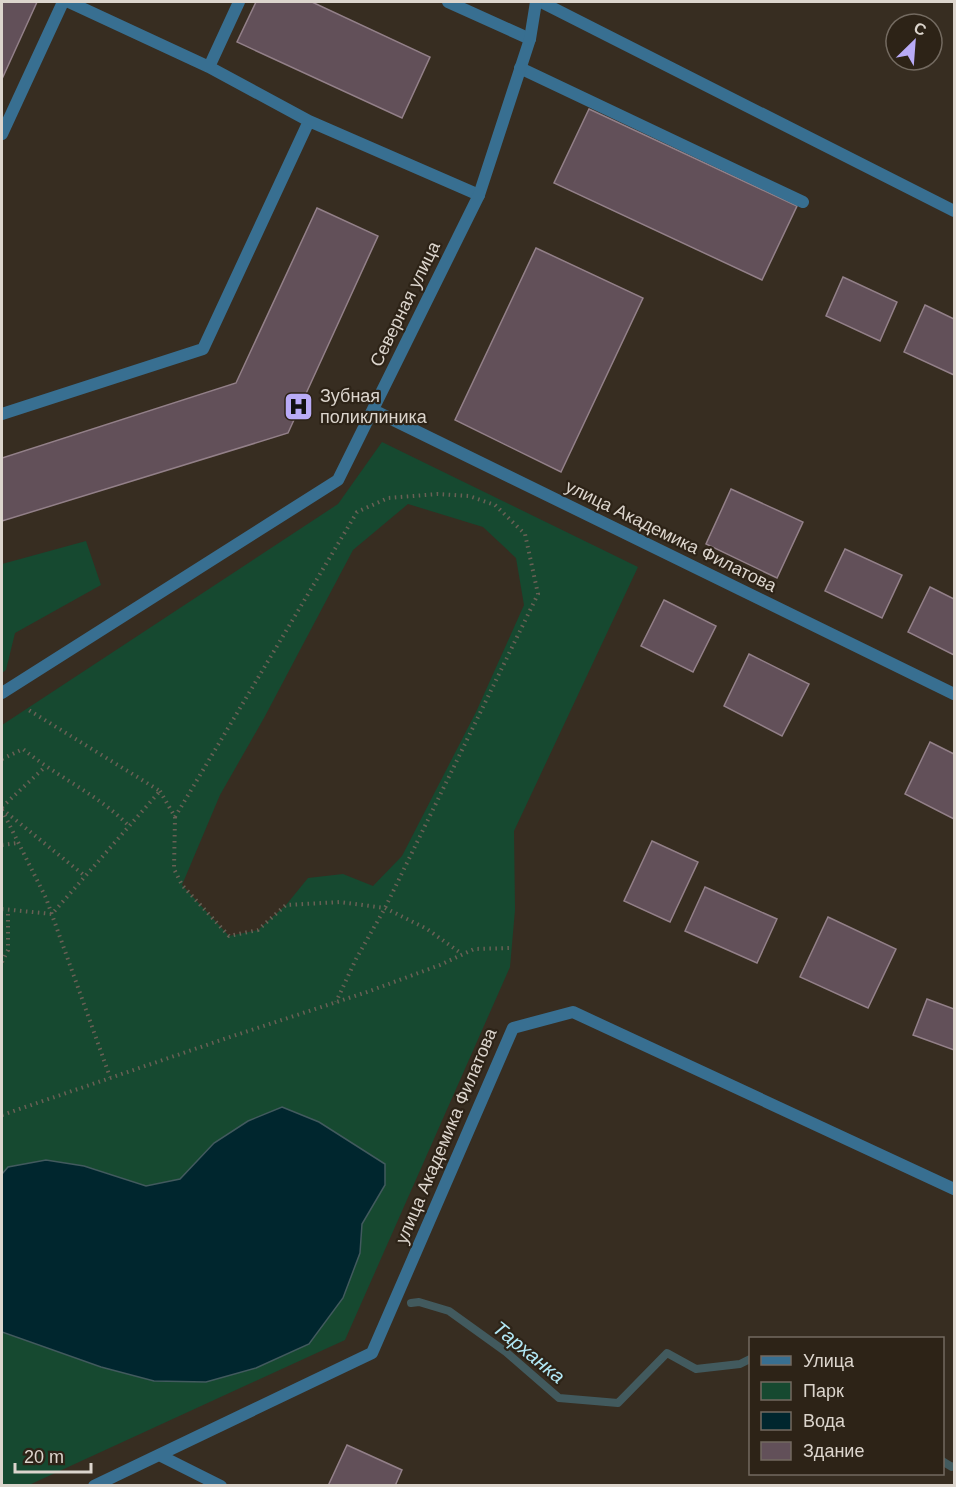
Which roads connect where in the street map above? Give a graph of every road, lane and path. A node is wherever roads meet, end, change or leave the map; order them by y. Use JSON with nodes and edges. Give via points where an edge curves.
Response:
{"nodes":[{"id":1,"x":63,"y":2,"type":"edge"},
{"id":2,"x":69,"y":2,"type":"edge"},
{"id":3,"x":239,"y":2,"type":"edge"},
{"id":4,"x":448,"y":2,"type":"edge"},
{"id":5,"x":536,"y":2,"type":"edge"},
{"id":6,"x":541,"y":2,"type":"edge"},
{"id":7,"x":530,"y":39,"type":"junction"},
{"id":8,"x":209,"y":67,"type":"junction"},
{"id":9,"x":520,"y":68,"type":"junction"},
{"id":10,"x":309,"y":121,"type":"junction"},
{"id":11,"x":2,"y":134,"type":"edge"},
{"id":12,"x":479,"y":195,"type":"junction"},
{"id":13,"x":803,"y":202,"type":"dead end"},
{"id":14,"x":954,"y":211,"type":"edge"},
{"id":15,"x":373,"y":410,"type":"junction"},
{"id":16,"x":2,"y":414,"type":"edge"},
{"id":17,"x":2,"y":693,"type":"edge"},
{"id":18,"x":954,"y":694,"type":"edge"},
{"id":19,"x":27,"y":709,"type":"dead end"},
{"id":20,"x":2,"y":759,"type":"edge"},
{"id":21,"x":45,"y":767,"type":"junction"},
{"id":22,"x":160,"y":791,"type":"junction"},
{"id":23,"x":2,"y":809,"type":"edge"},
{"id":24,"x":175,"y":817,"type":"junction"},
{"id":25,"x":129,"y":826,"type":"junction"},
{"id":26,"x":18,"y":843,"type":"junction"},
{"id":27,"x":2,"y":845,"type":"edge"},
{"id":28,"x":86,"y":876,"type":"junction"},
{"id":29,"x":385,"y":908,"type":"junction"},
{"id":30,"x":2,"y":909,"type":"edge"},
{"id":31,"x":9,"y":910,"type":"junction"},
{"id":32,"x":52,"y":914,"type":"junction"},
{"id":33,"x":511,"y":948,"type":"dead end"},
{"id":34,"x":462,"y":954,"type":"junction"},
{"id":35,"x":2,"y":962,"type":"edge"},
{"id":36,"x":336,"y":1002,"type":"junction"},
{"id":37,"x":110,"y":1077,"type":"junction"},
{"id":38,"x":2,"y":1114,"type":"edge"},
{"id":39,"x":954,"y":1189,"type":"edge"},
{"id":40,"x":159,"y":1455,"type":"junction"},
{"id":41,"x":94,"y":1485,"type":"edge"},
{"id":42,"x":221,"y":1485,"type":"edge"}],
"edges":[{"from":1,"to":11,"type":"street"},
{"from":2,"to":8,"type":"street"},
{"from":3,"to":8,"type":"street"},
{"from":4,"to":7,"type":"street"},
{"from":5,"to":7,"type":"street","name":"Северная улица"},
{"from":6,"to":14,"type":"street"},
{"from":7,"to":9,"type":"street","name":"Северная улица"},
{"from":8,"to":10,"type":"street"},
{"from":9,"to":12,"type":"street","name":"Северная улица"},
{"from":9,"to":13,"type":"street"},
{"from":10,"to":12,"type":"street"},
{"from":10,"to":16,"type":"street","via":[[202,349]]},
{"from":12,"to":15,"type":"street","name":"Северная улица"},
{"from":15,"to":17,"type":"street","name":"Северная улица","via":[[338,480]]},
{"from":15,"to":18,"type":"street","name":"улица Академика Филатова"},
{"from":19,"to":22,"type":"path"},
{"from":20,"to":21,"type":"path","via":[[23,749]]},
{"from":21,"to":23,"type":"path"},
{"from":21,"to":25,"type":"path","via":[[115,811]]},
{"from":22,"to":24,"type":"path"},
{"from":22,"to":25,"type":"path"},
{"from":23,"to":26,"type":"path"},
{"from":23,"to":28,"type":"path"},
{"from":24,"to":29,"type":"path","via":[[174,869],[182,885],[229,936],[258,930],[286,904],[340,902]]},
{"from":24,"to":29,"type":"path","via":[[357,513],[388,498],[438,494],[469,496],[495,505],[525,534],[538,594]]},
{"from":25,"to":28,"type":"path"},
{"from":26,"to":27,"type":"path"},
{"from":26,"to":32,"type":"path"},
{"from":28,"to":32,"type":"path"},
{"from":29,"to":34,"type":"path","via":[[427,929]]},
{"from":29,"to":36,"type":"path"},
{"from":30,"to":31,"type":"path"},
{"from":31,"to":32,"type":"path"},
{"from":31,"to":35,"type":"path","via":[[8,950]]},
{"from":32,"to":37,"type":"path"},
{"from":33,"to":34,"type":"path","via":[[474,949]]},
{"from":34,"to":36,"type":"path"},
{"from":36,"to":37,"type":"path"},
{"from":37,"to":38,"type":"path"},
{"from":39,"to":40,"type":"street","name":"улица Академика Филатова","via":[[573,1012],[513,1028],[372,1353]]},
{"from":40,"to":41,"type":"street","name":"улица Академика Филатова"},
{"from":40,"to":42,"type":"street"}]}
